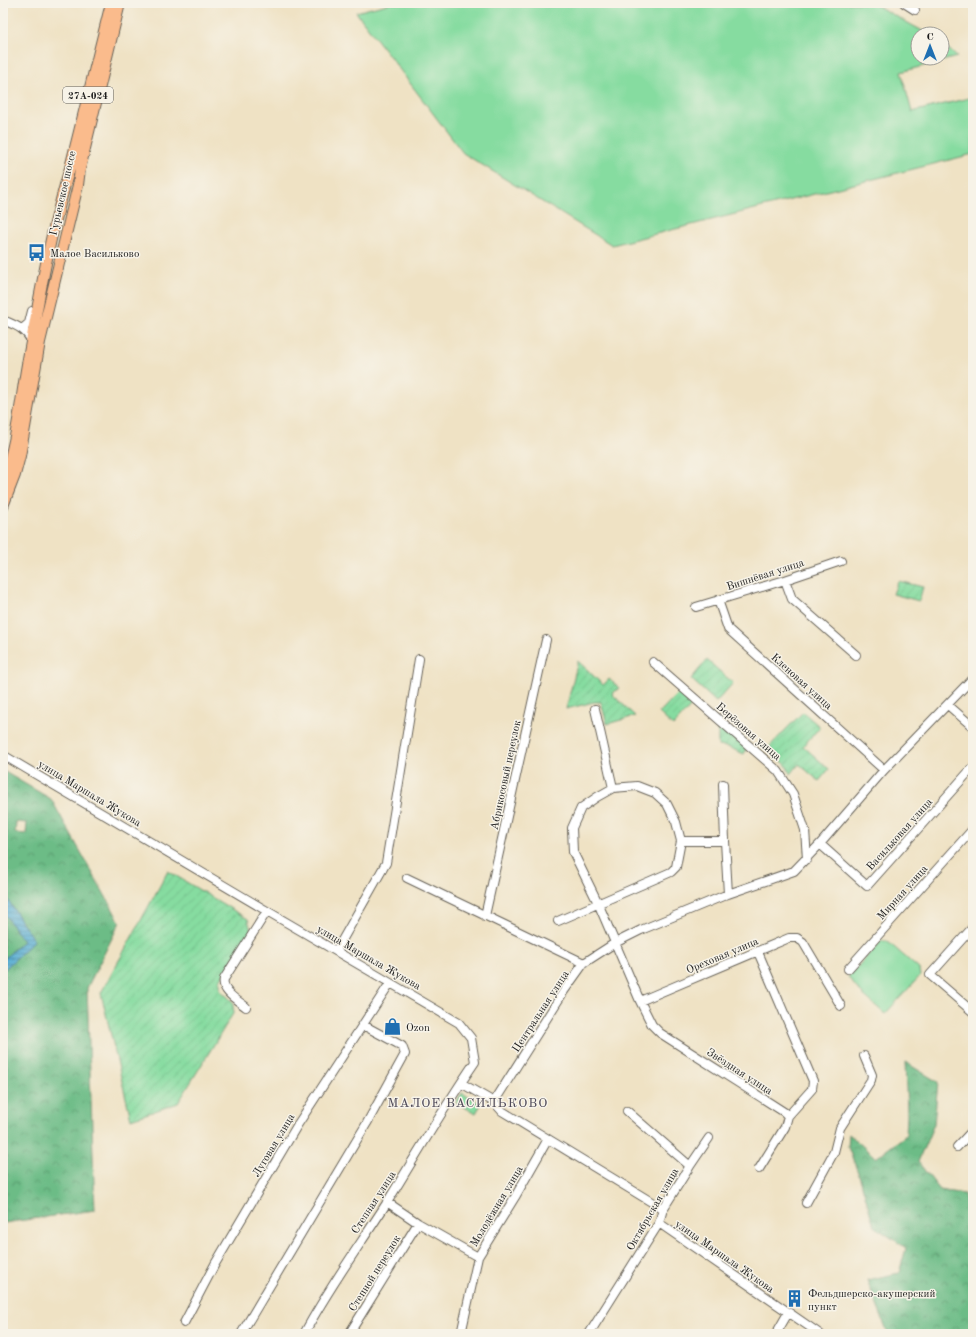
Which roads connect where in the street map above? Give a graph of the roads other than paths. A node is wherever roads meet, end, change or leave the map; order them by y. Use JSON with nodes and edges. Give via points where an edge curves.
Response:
{"nodes":[{"id":1,"x":111,"y":3,"type":"edge"},
{"id":2,"x":120,"y":3,"type":"edge"},
{"id":3,"x":904,"y":3,"type":"edge"},
{"id":4,"x":915,"y":10,"type":"dead end"},
{"id":5,"x":43,"y":276,"type":"junction"},
{"id":6,"x":3,"y":320,"type":"edge"},
{"id":7,"x":22,"y":329,"type":"junction"},
{"id":8,"x":31,"y":340,"type":"junction"},
{"id":9,"x":3,"y":480,"type":"edge"},
{"id":10,"x":3,"y":506,"type":"edge"},
{"id":11,"x":841,"y":561,"type":"dead end"},
{"id":12,"x":785,"y":580,"type":"junction"},
{"id":13,"x":718,"y":600,"type":"junction"},
{"id":14,"x":696,"y":607,"type":"dead end"},
{"id":15,"x":546,"y":640,"type":"dead end"},
{"id":16,"x":856,"y":655,"type":"dead end"},
{"id":17,"x":418,"y":659,"type":"dead end"},
{"id":18,"x":654,"y":662,"type":"dead end"},
{"id":19,"x":973,"y":678,"type":"edge"},
{"id":20,"x":948,"y":705,"type":"junction"},
{"id":21,"x":595,"y":709,"type":"dead end"},
{"id":22,"x":973,"y":727,"type":"edge"},
{"id":23,"x":3,"y":755,"type":"edge"},
{"id":24,"x":973,"y":767,"type":"edge"},
{"id":25,"x":884,"y":770,"type":"junction"},
{"id":26,"x":723,"y":784,"type":"dead end"},
{"id":27,"x":613,"y":788,"type":"junction"},
{"id":28,"x":973,"y":829,"type":"edge"},
{"id":29,"x":681,"y":841,"type":"junction"},
{"id":30,"x":725,"y":841,"type":"junction"},
{"id":31,"x":820,"y":844,"type":"junction"},
{"id":32,"x":807,"y":859,"type":"junction"},
{"id":33,"x":407,"y":878,"type":"dead end"},
{"id":34,"x":728,"y":894,"type":"junction"},
{"id":35,"x":598,"y":903,"type":"junction"},
{"id":36,"x":267,"y":911,"type":"junction"},
{"id":37,"x":485,"y":916,"type":"junction"},
{"id":38,"x":558,"y":921,"type":"dead end"},
{"id":39,"x":973,"y":927,"type":"edge"},
{"id":40,"x":615,"y":943,"type":"junction"},
{"id":41,"x":336,"y":951,"type":"junction"},
{"id":42,"x":758,"y":952,"type":"junction"},
{"id":43,"x":584,"y":963,"type":"junction"},
{"id":44,"x":848,"y":968,"type":"dead end"},
{"id":45,"x":390,"y":983,"type":"junction"},
{"id":46,"x":640,"y":1001,"type":"junction"},
{"id":47,"x":841,"y":1006,"type":"dead end"},
{"id":48,"x":246,"y":1007,"type":"dead end"},
{"id":49,"x":973,"y":1012,"type":"edge"},
{"id":50,"x":363,"y":1025,"type":"junction"},
{"id":51,"x":864,"y":1056,"type":"dead end"},
{"id":52,"x":461,"y":1083,"type":"junction"},
{"id":53,"x":494,"y":1102,"type":"junction"},
{"id":54,"x":627,"y":1111,"type":"dead end"},
{"id":55,"x":788,"y":1116,"type":"junction"},
{"id":56,"x":973,"y":1130,"type":"edge"},
{"id":57,"x":709,"y":1138,"type":"dead end"},
{"id":58,"x":548,"y":1139,"type":"junction"},
{"id":59,"x":957,"y":1147,"type":"dead end"},
{"id":60,"x":690,"y":1166,"type":"junction"},
{"id":61,"x":759,"y":1169,"type":"dead end"},
{"id":62,"x":387,"y":1202,"type":"junction"},
{"id":63,"x":806,"y":1203,"type":"dead end"},
{"id":64,"x":663,"y":1208,"type":"junction"},
{"id":65,"x":418,"y":1223,"type":"junction"},
{"id":66,"x":659,"y":1223,"type":"junction"},
{"id":67,"x":478,"y":1256,"type":"junction"},
{"id":68,"x":788,"y":1313,"type":"junction"},
{"id":69,"x":184,"y":1323,"type":"dead end"},
{"id":70,"x":241,"y":1334,"type":"edge"},
{"id":71,"x":304,"y":1334,"type":"edge"},
{"id":72,"x":349,"y":1334,"type":"edge"},
{"id":73,"x":461,"y":1334,"type":"edge"},
{"id":74,"x":589,"y":1334,"type":"edge"},
{"id":75,"x":776,"y":1334,"type":"edge"},
{"id":76,"x":820,"y":1334,"type":"edge"}],
"edges":[{"from":1,"to":5,"type":"main road","name":"Гурьевское шоссе","number":"27А-024"},
{"from":2,"to":10,"type":"main road","name":"Гурьевское шоссе","number":"27А-024","via":[[43,327],[20,456]]},
{"from":3,"to":4,"type":"street"},
{"from":5,"to":7,"type":"street","via":[[38,285],[29,323]]},
{"from":5,"to":8,"type":"main road","name":"Гурьевское шоссе","number":"27А-024"},
{"from":6,"to":7,"type":"street"},
{"from":7,"to":8,"type":"street"},
{"from":8,"to":9,"type":"main road","name":"Гурьевское шоссе","number":"27А-024","via":[[16,428]]},
{"from":11,"to":12,"type":"street","name":"Вишнёвая улица"},
{"from":12,"to":13,"type":"street","name":"Вишнёвая улица"},
{"from":12,"to":16,"type":"street","via":[[792,599]]},
{"from":13,"to":14,"type":"street","name":"Вишнёвая улица"},
{"from":13,"to":25,"type":"street","name":"Кленовая улица","via":[[728,629]]},
{"from":15,"to":37,"type":"street","name":"Абрикосовый переулок"},
{"from":17,"to":41,"type":"street","via":[[386,863]]},
{"from":18,"to":32,"type":"street","name":"Берёзовая улица","via":[[778,771],[793,794],[805,830]]},
{"from":19,"to":20,"type":"street","name":"Центральная улица"},
{"from":20,"to":22,"type":"street"},
{"from":20,"to":25,"type":"street","name":"Центральная улица"},
{"from":21,"to":27,"type":"street"},
{"from":23,"to":36,"type":"street","name":"улица Маршала Жукова"},
{"from":24,"to":31,"type":"street","name":"Васильковая улица","via":[[867,886]]},
{"from":25,"to":31,"type":"street","name":"Центральная улица"},
{"from":26,"to":30,"type":"street"},
{"from":27,"to":29,"type":"street","via":[[636,786],[655,793],[667,804],[676,822]]},
{"from":27,"to":35,"type":"street","via":[[581,808],[572,828],[573,852]]},
{"from":28,"to":44,"type":"street","name":"Мирная улица"},
{"from":29,"to":30,"type":"street"},
{"from":29,"to":35,"type":"street","via":[[676,867],[671,872]]},
{"from":30,"to":34,"type":"street"},
{"from":31,"to":32,"type":"street","name":"Центральная улица"},
{"from":32,"to":34,"type":"street","name":"Центральная улица","via":[[794,871]]},
{"from":33,"to":37,"type":"street"},
{"from":34,"to":40,"type":"street","name":"Центральная улица"},
{"from":35,"to":38,"type":"street"},
{"from":35,"to":40,"type":"street"},
{"from":36,"to":41,"type":"street","name":"улица Маршала Жукова"},
{"from":36,"to":48,"type":"street","via":[[224,979],[225,989]]},
{"from":37,"to":43,"type":"street"},
{"from":39,"to":49,"type":"street","via":[[930,975]]},
{"from":40,"to":43,"type":"street","name":"Центральная улица"},
{"from":40,"to":46,"type":"street"},
{"from":41,"to":45,"type":"street","name":"улица Маршала Жукова"},
{"from":42,"to":46,"type":"street","name":"Ореховая улица"},
{"from":42,"to":47,"type":"street","name":"Ореховая улица","via":[[789,938],[797,938],[803,942]]},
{"from":42,"to":55,"type":"street","via":[[813,1081],[812,1089]]},
{"from":43,"to":53,"type":"street","name":"Центральная улица"},
{"from":45,"to":50,"type":"street","name":"Луговая улица"},
{"from":45,"to":52,"type":"street","name":"улица Маршала Жукова","via":[[459,1023],[471,1038],[475,1062]]},
{"from":46,"to":55,"type":"street","name":"Звёздная улица","via":[[652,1025],[660,1033]]},
{"from":50,"to":69,"type":"street","name":"Луговая улица","via":[[298,1124],[215,1264]]},
{"from":50,"to":70,"type":"street","via":[[402,1046],[405,1054],[368,1123]]},
{"from":51,"to":63,"type":"street","via":[[872,1075],[871,1080],[840,1128],[834,1152]]},
{"from":52,"to":53,"type":"street"},
{"from":52,"to":62,"type":"street","name":"Степная улица"},
{"from":53,"to":58,"type":"street","via":[[502,1111]]},
{"from":54,"to":60,"type":"street","name":"Октябрьская улица"},
{"from":55,"to":61,"type":"street","via":[[786,1127]]},
{"from":56,"to":59,"type":"street"},
{"from":57,"to":60,"type":"street"},
{"from":58,"to":64,"type":"street"},
{"from":58,"to":67,"type":"street","name":"Молодёжная улица"},
{"from":60,"to":64,"type":"street","name":"Октябрьская улица"},
{"from":62,"to":65,"type":"street"},
{"from":62,"to":71,"type":"street","name":"Степная улица","via":[[320,1304]]},
{"from":64,"to":66,"type":"street","name":"Октябрьская улица"},
{"from":65,"to":67,"type":"street"},
{"from":65,"to":72,"type":"street","name":"Степной переулок"},
{"from":66,"to":68,"type":"street","name":"улица Маршала Жукова"},
{"from":66,"to":74,"type":"street","name":"Октябрьская улица"},
{"from":67,"to":73,"type":"street","name":"Молодёжная улица"},
{"from":68,"to":75,"type":"street"},
{"from":68,"to":76,"type":"street","name":"улица Маршала Жукова"}]}
